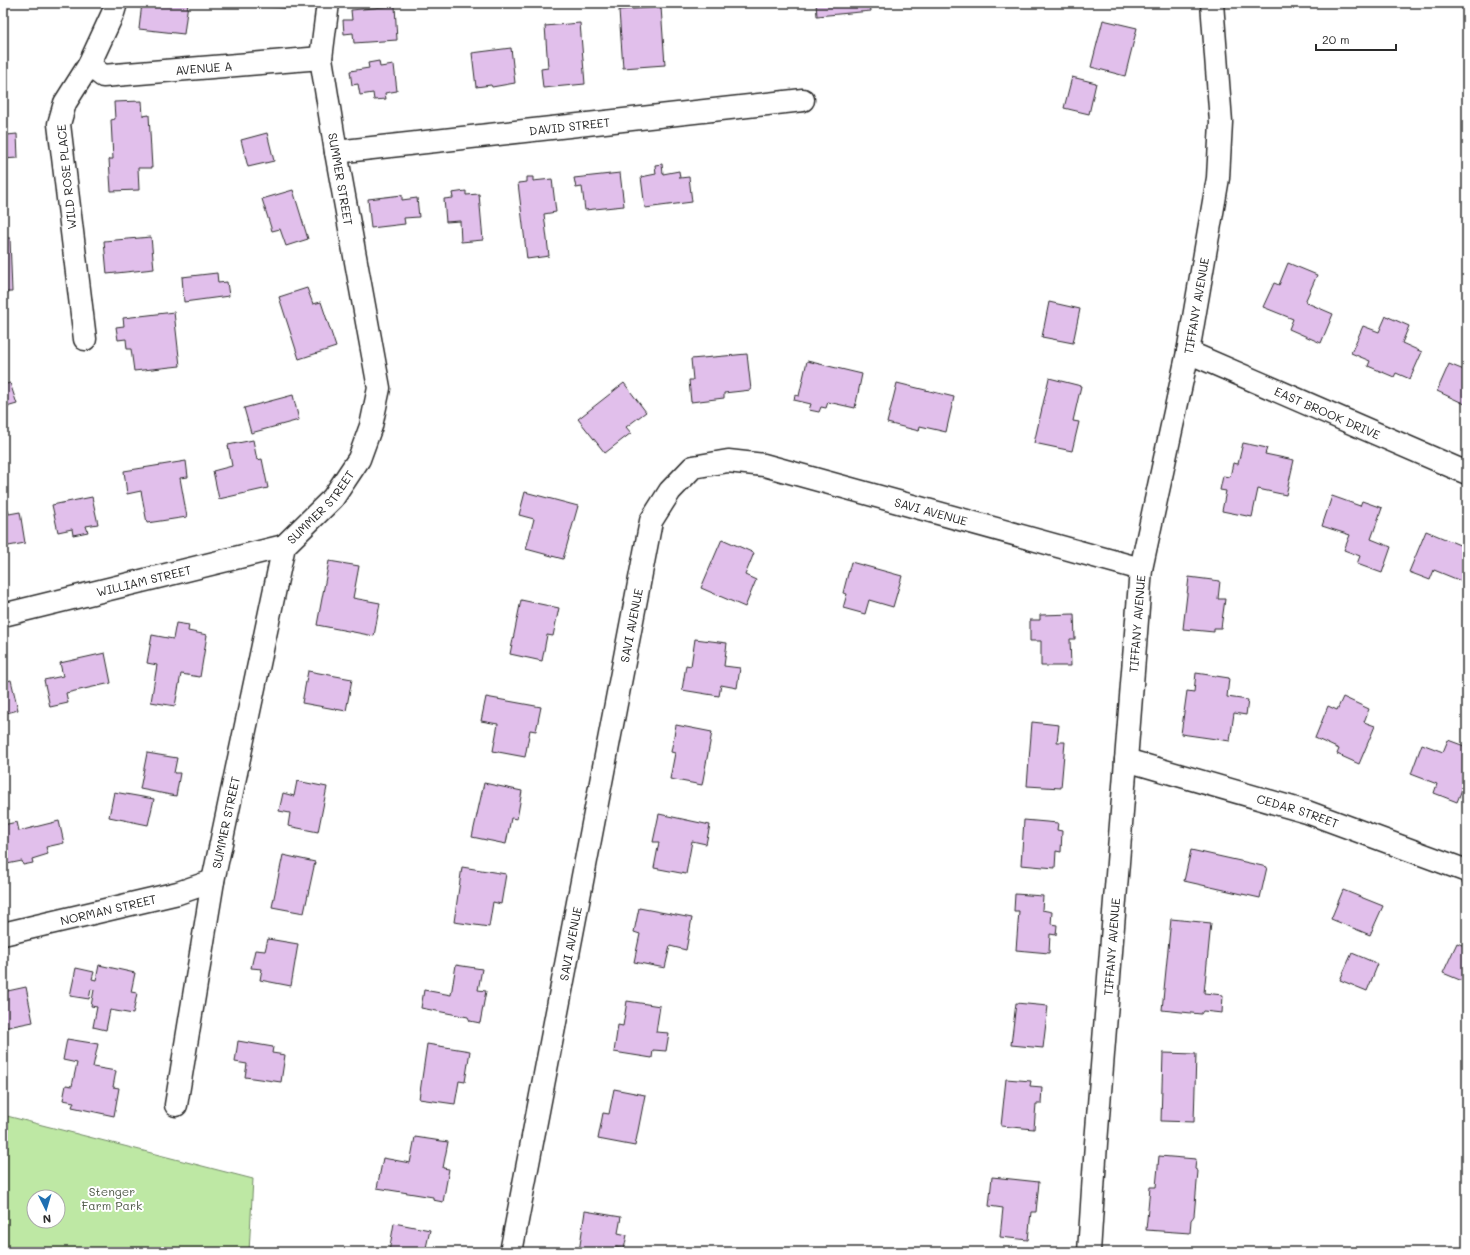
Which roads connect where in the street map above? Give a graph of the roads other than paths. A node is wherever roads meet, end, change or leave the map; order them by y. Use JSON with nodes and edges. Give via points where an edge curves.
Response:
{"nodes":[{"id":1,"x":116,"y":3,"type":"edge"},
{"id":2,"x":328,"y":3,"type":"edge"},
{"id":3,"x":1212,"y":3,"type":"edge"},
{"id":4,"x":321,"y":58,"type":"junction"},
{"id":5,"x":90,"y":65,"type":"junction"},
{"id":6,"x":804,"y":100,"type":"dead end"},
{"id":7,"x":336,"y":152,"type":"junction"},
{"id":8,"x":85,"y":339,"type":"dead end"},
{"id":9,"x":1188,"y":352,"type":"junction"},
{"id":10,"x":1467,"y":473,"type":"edge"},
{"id":11,"x":284,"y":546,"type":"junction"},
{"id":12,"x":1141,"y":569,"type":"junction"},
{"id":13,"x":3,"y":615,"type":"edge"},
{"id":14,"x":1126,"y":760,"type":"junction"},
{"id":15,"x":1467,"y":871,"type":"edge"},
{"id":16,"x":213,"y":881,"type":"junction"},
{"id":17,"x":3,"y":934,"type":"edge"},
{"id":18,"x":176,"y":1104,"type":"dead end"},
{"id":19,"x":511,"y":1252,"type":"edge"},
{"id":20,"x":1089,"y":1252,"type":"edge"}],
"edges":[{"from":1,"to":5,"type":"street","name":"WILD ROSE PLACE","via":[[114,13]]},
{"from":2,"to":4,"type":"street","name":"SUMMER STREET"},
{"from":3,"to":9,"type":"street","name":"TIFFANY AVENUE","via":[[1221,122],[1218,178]]},
{"from":4,"to":5,"type":"street","name":"AVENUE A","via":[[104,76]]},
{"from":4,"to":7,"type":"street","name":"SUMMER STREET"},
{"from":5,"to":8,"type":"street","name":"WILD ROSE PLACE","via":[[65,103],[59,124]]},
{"from":6,"to":7,"type":"street","name":"DAVID STREET"},
{"from":7,"to":11,"type":"street","name":"SUMMER STREET","via":[[379,388],[371,426],[360,459],[333,498]]},
{"from":9,"to":10,"type":"street","name":"EAST BROOK DRIVE"},
{"from":9,"to":12,"type":"street","name":"TIFFANY AVENUE"},
{"from":11,"to":13,"type":"street","name":"WILLIAM STREET"},
{"from":11,"to":16,"type":"street","name":"SUMMER STREET"},
{"from":12,"to":14,"type":"street","name":"TIFFANY AVENUE"},
{"from":12,"to":19,"type":"street","name":"SAVI AVENUE","via":[[764,465],[728,461],[693,467],[670,491],[651,521]]},
{"from":14,"to":15,"type":"street","name":"CEDAR STREET","via":[[1307,812]]},
{"from":14,"to":20,"type":"street","name":"TIFFANY AVENUE"},
{"from":16,"to":17,"type":"street","name":"NORMAN STREET","via":[[178,894]]},
{"from":16,"to":18,"type":"street","name":"SUMMER STREET"}]}
